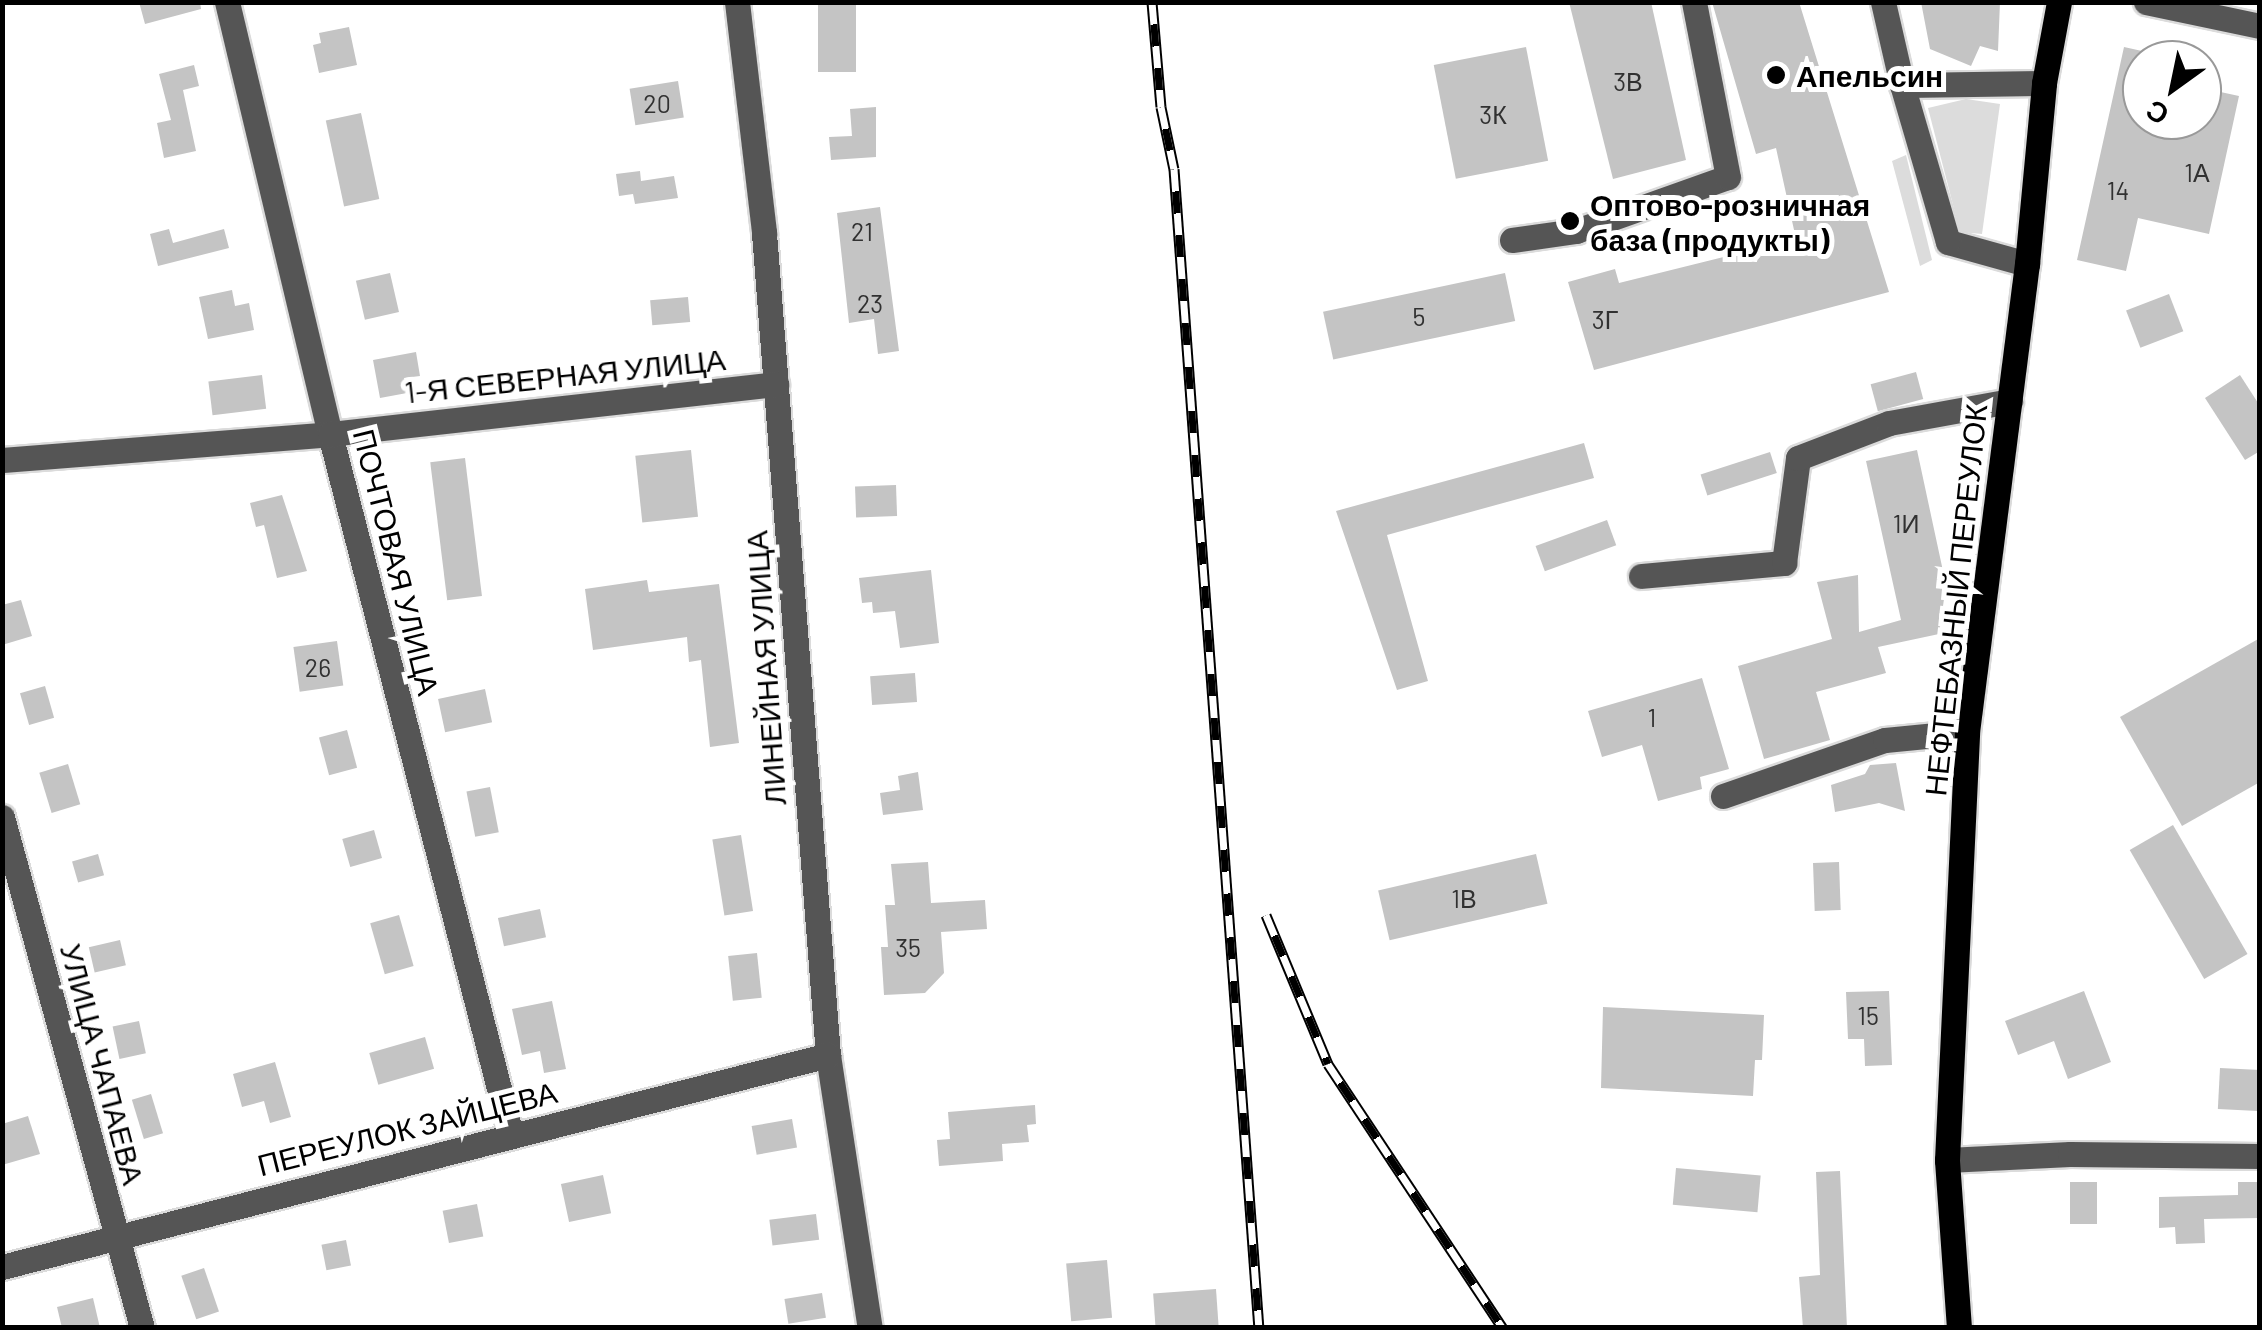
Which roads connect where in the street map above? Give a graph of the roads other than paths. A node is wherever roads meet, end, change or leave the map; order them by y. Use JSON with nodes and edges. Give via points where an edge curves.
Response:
{"nodes":[{"id":1,"x":227,"y":2,"type":"edge"},
{"id":2,"x":737,"y":2,"type":"edge"},
{"id":3,"x":1694,"y":2,"type":"edge"},
{"id":4,"x":1884,"y":2,"type":"edge"},
{"id":5,"x":2058,"y":2,"type":"edge"},
{"id":6,"x":2146,"y":2,"type":"edge"},
{"id":7,"x":2260,"y":26,"type":"edge"},
{"id":8,"x":2044,"y":83,"type":"junction"},
{"id":9,"x":1902,"y":85,"type":"junction"},
{"id":10,"x":1512,"y":240,"type":"dead end"},
{"id":11,"x":2027,"y":264,"type":"junction"},
{"id":12,"x":776,"y":384,"type":"junction"},
{"id":13,"x":2010,"y":400,"type":"junction"},
{"id":14,"x":330,"y":434,"type":"junction"},
{"id":15,"x":2,"y":460,"type":"edge"},
{"id":16,"x":1641,"y":576,"type":"dead end"},
{"id":17,"x":1967,"y":732,"type":"junction"},
{"id":18,"x":1723,"y":796,"type":"dead end"},
{"id":19,"x":2,"y":817,"type":"edge"},
{"id":20,"x":828,"y":1055,"type":"junction"},
{"id":21,"x":510,"y":1135,"type":"junction"},
{"id":22,"x":2260,"y":1156,"type":"edge"},
{"id":23,"x":1948,"y":1160,"type":"junction"},
{"id":24,"x":116,"y":1236,"type":"junction"},
{"id":25,"x":2,"y":1267,"type":"edge"},
{"id":26,"x":142,"y":1328,"type":"edge"},
{"id":27,"x":870,"y":1328,"type":"edge"},
{"id":28,"x":1959,"y":1328,"type":"edge"}],
"edges":[{"from":1,"to":14,"type":"street","name":"ПОЧТОВАЯ УЛИЦА"},
{"from":2,"to":12,"type":"street","name":"ЛИНЕЙНАЯ УЛИЦА"},
{"from":3,"to":10,"type":"street","via":[[1728,177],[1576,231]]},
{"from":4,"to":9,"type":"street"},
{"from":5,"to":8,"type":"main road","name":"НЕФТЕБАЗНЫЙ ПЕРЕУЛОК"},
{"from":6,"to":7,"type":"street"},
{"from":8,"to":9,"type":"street"},
{"from":8,"to":11,"type":"main road","name":"НЕФТЕБАЗНЫЙ ПЕРЕУЛОК"},
{"from":9,"to":11,"type":"street","via":[[1948,242]]},
{"from":11,"to":13,"type":"main road","name":"НЕФТЕБАЗНЫЙ ПЕРЕУЛОК"},
{"from":12,"to":14,"type":"street","name":"1-Я СЕВЕРНАЯ УЛИЦА"},
{"from":12,"to":20,"type":"street","name":"ЛИНЕЙНАЯ УЛИЦА"},
{"from":13,"to":16,"type":"street","via":[[1889,423],[1798,458],[1784,563]]},
{"from":13,"to":17,"type":"main road","name":"НЕФТЕБАЗНЫЙ ПЕРЕУЛОК"},
{"from":14,"to":15,"type":"street","name":"1-Я СЕВЕРНАЯ УЛИЦА"},
{"from":14,"to":21,"type":"street","name":"ПОЧТОВАЯ УЛИЦА"},
{"from":17,"to":18,"type":"street","via":[[1885,740]]},
{"from":17,"to":23,"type":"main road","name":"НЕФТЕБАЗНЫЙ ПЕРЕУЛОК"},
{"from":19,"to":24,"type":"street","name":"УЛИЦА ЧАПАЕВА"},
{"from":20,"to":21,"type":"street","name":"ПЕРЕУЛОК ЗАЙЦЕВА"},
{"from":20,"to":27,"type":"street","name":"ЛИНЕЙНАЯ УЛИЦА"},
{"from":21,"to":24,"type":"street","name":"ПЕРЕУЛОК ЗАЙЦЕВА"},
{"from":22,"to":23,"type":"street"},
{"from":23,"to":28,"type":"main road","name":"НЕФТЕБАЗНЫЙ ПЕРЕУЛОК"},
{"from":24,"to":25,"type":"street","name":"ПЕРЕУЛОК ЗАЙЦЕВА"},
{"from":24,"to":26,"type":"street","name":"УЛИЦА ЧАПАЕВА"}]}
